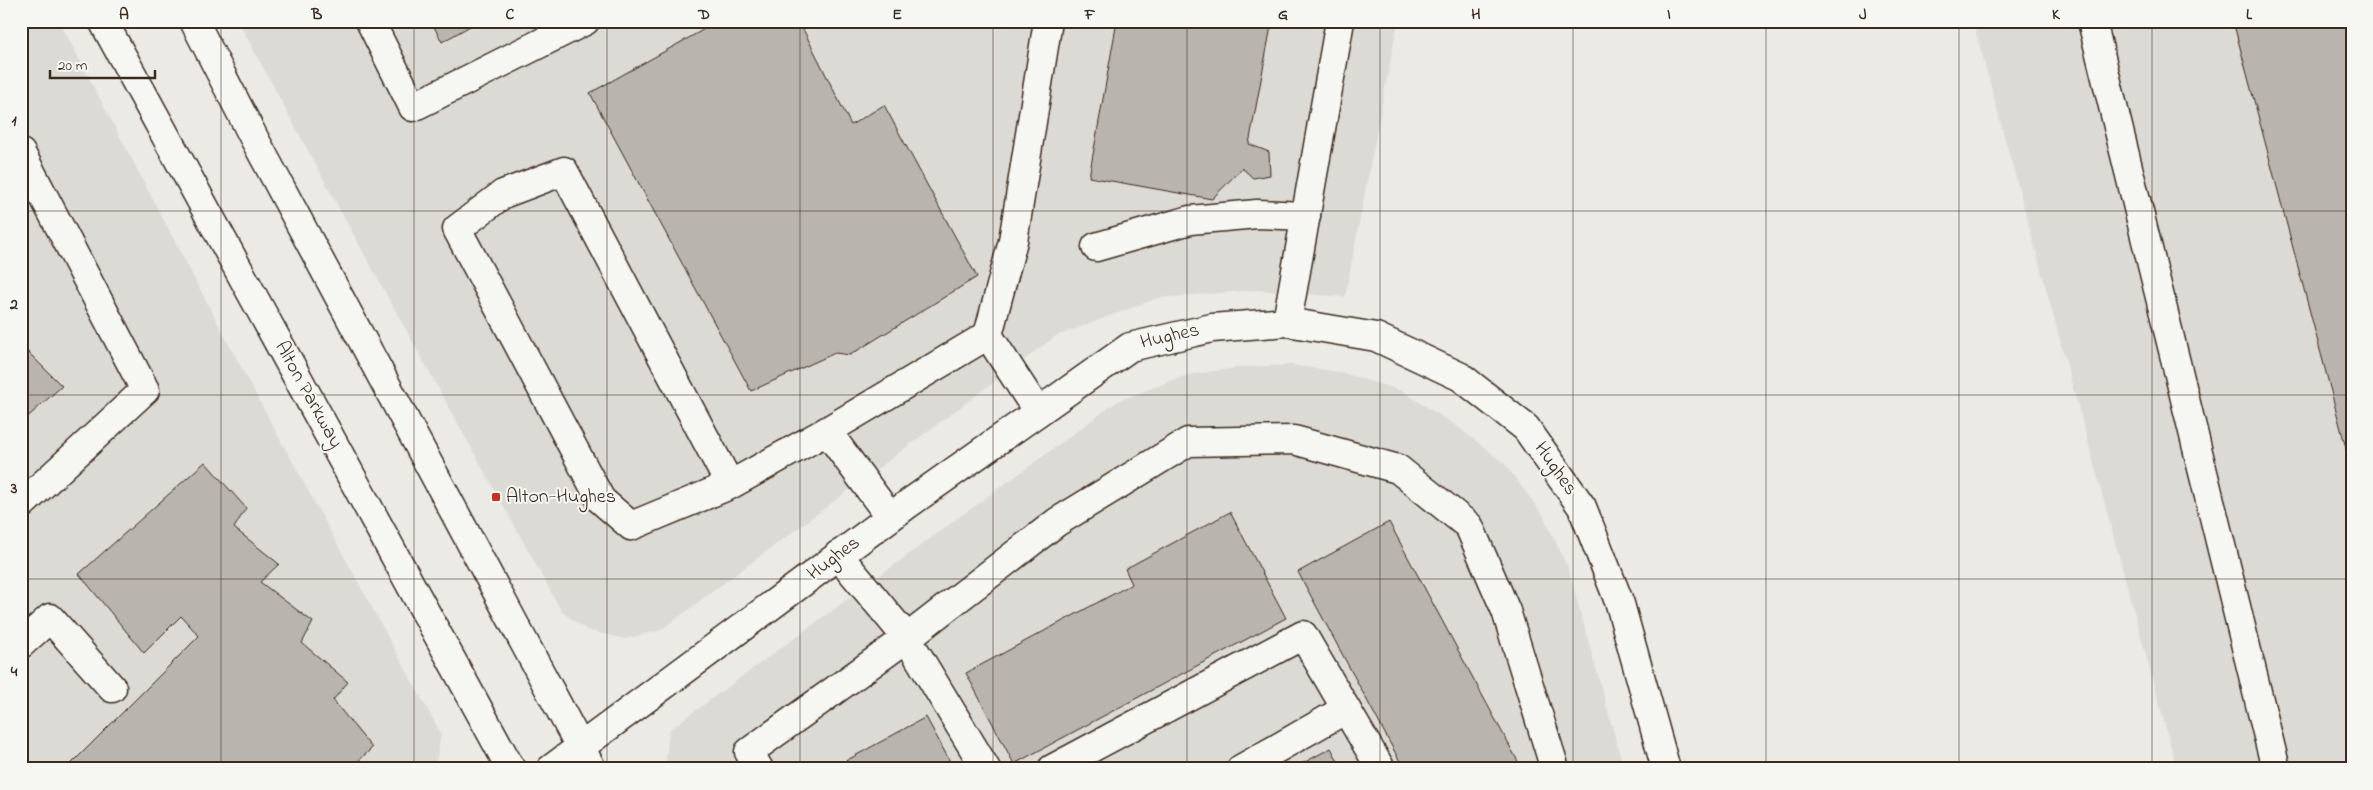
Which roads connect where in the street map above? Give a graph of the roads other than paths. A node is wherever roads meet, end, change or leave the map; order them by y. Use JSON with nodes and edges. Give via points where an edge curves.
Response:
{"nodes":[{"id":1,"x":103,"y":21,"type":"edge"},
{"id":2,"x":194,"y":21,"type":"edge"},
{"id":3,"x":370,"y":21,"type":"edge"},
{"id":4,"x":586,"y":21,"type":"edge"},
{"id":5,"x":1048,"y":21,"type":"edge"},
{"id":6,"x":1340,"y":21,"type":"edge"},
{"id":7,"x":2092,"y":21,"type":"edge"},
{"id":8,"x":21,"y":153,"type":"edge"},
{"id":9,"x":1306,"y":216,"type":"junction"},
{"id":10,"x":1096,"y":247,"type":"dead end"},
{"id":11,"x":1287,"y":322,"type":"junction"},
{"id":12,"x":988,"y":335,"type":"junction"},
{"id":13,"x":1038,"y":412,"type":"junction"},
{"id":14,"x":827,"y":431,"type":"junction"},
{"id":15,"x":730,"y":485,"type":"junction"},
{"id":16,"x":21,"y":505,"type":"edge"},
{"id":17,"x":890,"y":517,"type":"junction"},
{"id":18,"x":838,"y":555,"type":"junction"},
{"id":19,"x":907,"y":638,"type":"junction"},
{"id":20,"x":21,"y":644,"type":"edge"},
{"id":21,"x":112,"y":688,"type":"dead end"},
{"id":22,"x":1346,"y":709,"type":"junction"},
{"id":23,"x":586,"y":758,"type":"edge"},
{"id":24,"x":511,"y":769,"type":"edge"},
{"id":25,"x":552,"y":769,"type":"edge"},
{"id":26,"x":759,"y":769,"type":"edge"},
{"id":27,"x":986,"y":769,"type":"edge"},
{"id":28,"x":1052,"y":769,"type":"edge"},
{"id":29,"x":1241,"y":769,"type":"edge"},
{"id":30,"x":1381,"y":769,"type":"edge"},
{"id":31,"x":1555,"y":769,"type":"edge"},
{"id":32,"x":1666,"y":769,"type":"edge"},
{"id":33,"x":2276,"y":769,"type":"edge"}],
"edges":[{"from":1,"to":24,"type":"main road","name":"Alton Parkway"},
{"from":2,"to":23,"type":"main road"},
{"from":3,"to":4,"type":"main road","via":[[413,107]]},
{"from":5,"to":12,"type":"main road","via":[[1013,241]]},
{"from":6,"to":9,"type":"main road"},
{"from":7,"to":33,"type":"main road"},
{"from":8,"to":16,"type":"main road","via":[[145,390]]},
{"from":9,"to":10,"type":"main road","via":[[1257,214],[1190,220]]},
{"from":9,"to":11,"type":"main road"},
{"from":11,"to":13,"type":"main road","name":"Hughes","via":[[1212,328],[1130,347]]},
{"from":11,"to":32,"type":"main road","name":"Hughes","via":[[1376,337],[1461,377],[1526,428],[1582,507],[1620,604]]},
{"from":12,"to":13,"type":"main road"},
{"from":12,"to":14,"type":"main road"},
{"from":13,"to":17,"type":"main road","name":"Hughes"},
{"from":14,"to":15,"type":"main road"},
{"from":14,"to":17,"type":"main road"},
{"from":15,"to":15,"type":"main road","via":[[630,526],[601,500],[457,229],[503,194],[564,171]]},
{"from":17,"to":18,"type":"main road","name":"Hughes"},
{"from":18,"to":19,"type":"main road"},
{"from":18,"to":23,"type":"main road","name":"Hughes"},
{"from":19,"to":26,"type":"main road","via":[[750,752]]},
{"from":19,"to":27,"type":"main road"},
{"from":19,"to":31,"type":"main road","via":[[1057,522],[1188,442],[1294,440],[1398,469],[1469,526],[1506,611]]},
{"from":20,"to":21,"type":"main road","via":[[50,618]]},
{"from":22,"to":28,"type":"main road","via":[[1303,635]]},
{"from":22,"to":29,"type":"main road"},
{"from":22,"to":30,"type":"main road"},
{"from":23,"to":25,"type":"main road","name":"Hughes"}]}
